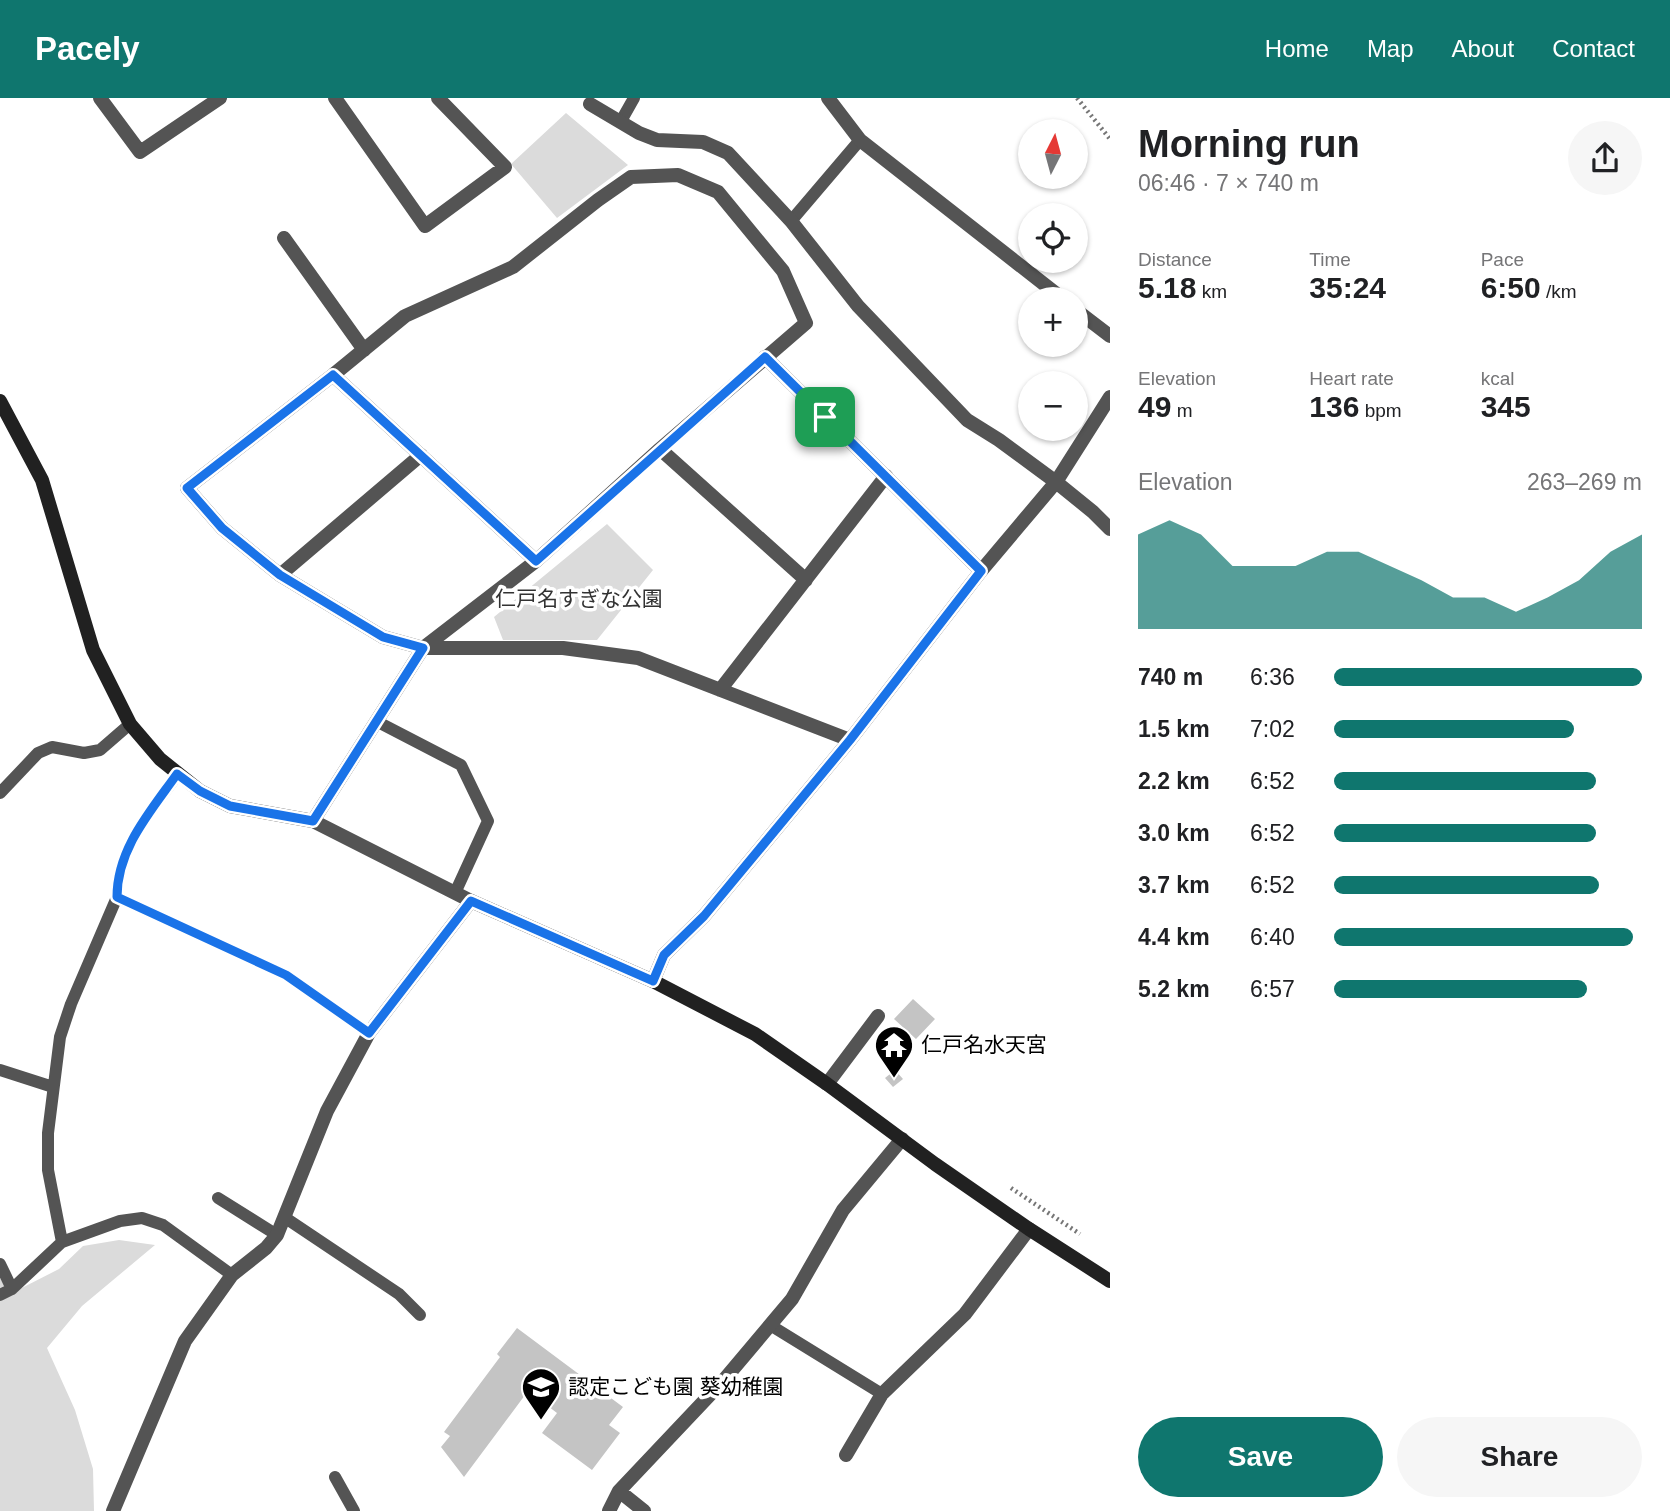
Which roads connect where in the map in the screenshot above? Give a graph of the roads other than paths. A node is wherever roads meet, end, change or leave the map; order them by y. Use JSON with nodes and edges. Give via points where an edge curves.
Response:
{"nodes":[{"id":1,"x":100,"y":98,"type":"edge"},
{"id":2,"x":220,"y":98,"type":"edge"},
{"id":3,"x":335,"y":98,"type":"edge"},
{"id":4,"x":438,"y":98,"type":"edge"},
{"id":5,"x":634,"y":98,"type":"edge"},
{"id":6,"x":828,"y":98,"type":"edge"},
{"id":7,"x":590,"y":104,"type":"dead end"},
{"id":8,"x":621,"y":121,"type":"junction"},
{"id":9,"x":860,"y":140,"type":"junction"},
{"id":10,"x":791,"y":221,"type":"junction"},
{"id":11,"x":284,"y":238,"type":"dead end"},
{"id":12,"x":1048,"y":287,"type":"edge"},
{"id":13,"x":1088,"y":319,"type":"edge"},
{"id":14,"x":1110,"y":336,"type":"edge"},
{"id":15,"x":364,"y":350,"type":"junction"},
{"id":16,"x":765,"y":357,"type":"junction"},
{"id":17,"x":333,"y":375,"type":"junction"},
{"id":18,"x":1110,"y":397,"type":"edge"},
{"id":19,"x":0,"y":401,"type":"edge"},
{"id":20,"x":660,"y":449,"type":"junction"},
{"id":21,"x":421,"y":455,"type":"junction"},
{"id":22,"x":886,"y":476,"type":"junction"},
{"id":23,"x":1056,"y":482,"type":"junction"},
{"id":24,"x":1110,"y":529,"type":"edge"},
{"id":25,"x":536,"y":561,"type":"junction"},
{"id":26,"x":981,"y":571,"type":"junction"},
{"id":27,"x":280,"y":575,"type":"junction"},
{"id":28,"x":806,"y":580,"type":"junction"},
{"id":29,"x":423,"y":648,"type":"junction"},
{"id":30,"x":720,"y":690,"type":"junction"},
{"id":31,"x":376,"y":721,"type":"junction"},
{"id":32,"x":130,"y":724,"type":"junction"},
{"id":33,"x":850,"y":740,"type":"junction"},
{"id":34,"x":177,"y":774,"type":"junction"},
{"id":35,"x":0,"y":793,"type":"edge"},
{"id":36,"x":313,"y":821,"type":"junction"},
{"id":37,"x":455,"y":893,"type":"junction"},
{"id":38,"x":117,"y":897,"type":"junction"},
{"id":39,"x":471,"y":901,"type":"junction"},
{"id":40,"x":653,"y":981,"type":"junction"},
{"id":41,"x":878,"y":1016,"type":"dead end"},
{"id":42,"x":369,"y":1033,"type":"junction"},
{"id":43,"x":0,"y":1070,"type":"edge"},
{"id":44,"x":827,"y":1084,"type":"junction"},
{"id":45,"x":53,"y":1087,"type":"junction"},
{"id":46,"x":902,"y":1139,"type":"junction"},
{"id":47,"x":218,"y":1198,"type":"dead end"},
{"id":48,"x":284,"y":1217,"type":"junction"},
{"id":49,"x":1029,"y":1229,"type":"junction"},
{"id":50,"x":277,"y":1235,"type":"junction"},
{"id":51,"x":62,"y":1242,"type":"junction"},
{"id":52,"x":0,"y":1264,"type":"edge"},
{"id":53,"x":232,"y":1275,"type":"junction"},
{"id":54,"x":1110,"y":1281,"type":"edge"},
{"id":55,"x":6,"y":1292,"type":"edge"},
{"id":56,"x":420,"y":1315,"type":"dead end"},
{"id":57,"x":770,"y":1325,"type":"junction"},
{"id":58,"x":883,"y":1394,"type":"junction"},
{"id":59,"x":846,"y":1455,"type":"dead end"},
{"id":60,"x":335,"y":1477,"type":"dead end"},
{"id":61,"x":618,"y":1491,"type":"junction"},
{"id":62,"x":113,"y":1511,"type":"edge"},
{"id":63,"x":354,"y":1511,"type":"edge"},
{"id":64,"x":609,"y":1511,"type":"edge"},
{"id":65,"x":644,"y":1511,"type":"edge"}],
"edges":[{"from":1,"to":2,"type":"street","via":[[140,152]]},
{"from":3,"to":4,"type":"street","via":[[425,226],[505,167]]},
{"from":5,"to":8,"type":"lane"},
{"from":6,"to":9,"type":"street"},
{"from":7,"to":8,"type":"street"},
{"from":8,"to":10,"type":"street","via":[[657,140],[703,142],[728,153]]},
{"from":9,"to":10,"type":"lane"},
{"from":9,"to":12,"type":"street"},
{"from":10,"to":23,"type":"street","via":[[858,306],[967,420]]},
{"from":11,"to":15,"type":"street"},
{"from":13,"to":14,"type":"street"},
{"from":15,"to":16,"type":"street","via":[[405,316],[513,267],[631,177],[678,175],[718,192],[783,271],[806,323]]},
{"from":15,"to":17,"type":"street"},
{"from":16,"to":20,"type":"street"},
{"from":16,"to":22,"type":"street"},
{"from":17,"to":21,"type":"street"},
{"from":17,"to":27,"type":"street","via":[[187,488],[222,528]]},
{"from":18,"to":23,"type":"street"},
{"from":19,"to":32,"type":"street","via":[[42,480],[93,650]]},
{"from":20,"to":25,"type":"street"},
{"from":20,"to":28,"type":"street"},
{"from":21,"to":25,"type":"street"},
{"from":21,"to":27,"type":"street"},
{"from":22,"to":26,"type":"street"},
{"from":22,"to":28,"type":"street"},
{"from":23,"to":24,"type":"street"},
{"from":23,"to":26,"type":"street"},
{"from":25,"to":29,"type":"street"},
{"from":26,"to":33,"type":"street"},
{"from":27,"to":29,"type":"street","via":[[383,637]]},
{"from":28,"to":30,"type":"street"},
{"from":29,"to":30,"type":"street","via":[[563,648],[638,658]]},
{"from":29,"to":31,"type":"street"},
{"from":30,"to":33,"type":"street"},
{"from":31,"to":36,"type":"street"},
{"from":31,"to":37,"type":"lane","via":[[461,765],[488,821]]},
{"from":32,"to":34,"type":"street"},
{"from":32,"to":35,"type":"lane","via":[[100,750],[52,747],[38,753]]},
{"from":33,"to":40,"type":"street","via":[[704,916],[664,955]]},
{"from":34,"to":36,"type":"street","via":[[230,806]]},
{"from":34,"to":38,"type":"lane","via":[[124,854]]},
{"from":36,"to":37,"type":"street"},
{"from":37,"to":39,"type":"street"},
{"from":38,"to":42,"type":"lane","via":[[286,975]]},
{"from":38,"to":45,"type":"lane","via":[[71,1004],[60,1037]]},
{"from":39,"to":40,"type":"street"},
{"from":39,"to":42,"type":"street"},
{"from":40,"to":44,"type":"street","via":[[754,1034]]},
{"from":41,"to":44,"type":"street"},
{"from":42,"to":48,"type":"street","via":[[327,1111]]},
{"from":43,"to":45,"type":"lane"},
{"from":44,"to":46,"type":"street"},
{"from":45,"to":51,"type":"lane","via":[[48,1170]]},
{"from":46,"to":49,"type":"street"},
{"from":46,"to":57,"type":"street","via":[[843,1210],[792,1299]]},
{"from":47,"to":50,"type":"lane"},
{"from":48,"to":50,"type":"street"},
{"from":48,"to":56,"type":"lane","via":[[399,1294]]},
{"from":49,"to":54,"type":"street"},
{"from":49,"to":58,"type":"street","via":[[965,1314]]},
{"from":50,"to":53,"type":"street"},
{"from":51,"to":53,"type":"lane","via":[[142,1218],[163,1225]]},
{"from":51,"to":55,"type":"lane"},
{"from":52,"to":55,"type":"lane"},
{"from":53,"to":62,"type":"street","via":[[185,1341]]},
{"from":57,"to":58,"type":"lane"},
{"from":57,"to":61,"type":"street"},
{"from":58,"to":59,"type":"street"},
{"from":60,"to":63,"type":"lane"},
{"from":61,"to":64,"type":"street"},
{"from":61,"to":65,"type":"street"}]}
